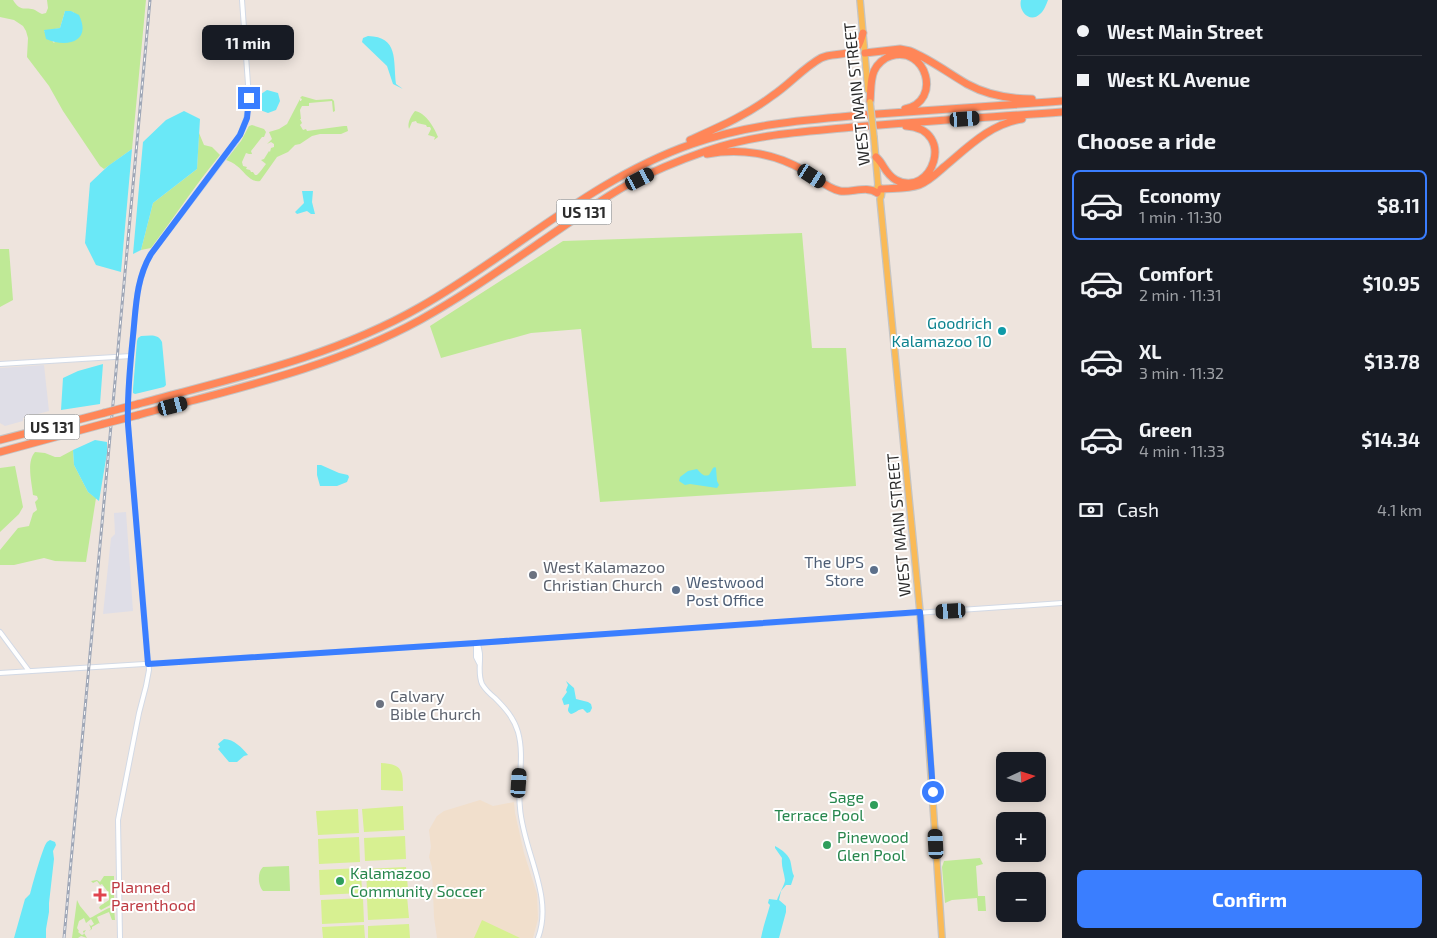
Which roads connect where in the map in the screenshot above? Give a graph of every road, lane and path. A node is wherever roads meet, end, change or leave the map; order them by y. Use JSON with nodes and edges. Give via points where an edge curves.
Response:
{"nodes":[{"id":1,"x":242,"y":0,"type":"edge"},
{"id":2,"x":860,"y":0,"type":"edge"},
{"id":3,"x":863,"y":33,"type":"junction"},
{"id":4,"x":865,"y":53,"type":"junction"},
{"id":5,"x":1062,"y":100,"type":"edge"},
{"id":6,"x":870,"y":102,"type":"junction"},
{"id":7,"x":888,"y":113,"type":"junction"},
{"id":8,"x":1062,"y":113,"type":"edge"},
{"id":9,"x":890,"y":124,"type":"junction"},
{"id":10,"x":876,"y":157,"type":"junction"},
{"id":11,"x":658,"y":158,"type":"junction"},
{"id":12,"x":680,"y":160,"type":"junction"},
{"id":13,"x":879,"y":192,"type":"junction"},
{"id":14,"x":131,"y":356,"type":"junction"},
{"id":15,"x":0,"y":364,"type":"edge"},
{"id":16,"x":0,"y":440,"type":"edge"},
{"id":17,"x":0,"y":452,"type":"edge"},
{"id":18,"x":1062,"y":603,"type":"edge"},
{"id":19,"x":920,"y":612,"type":"junction"},
{"id":20,"x":0,"y":632,"type":"edge"},
{"id":21,"x":476,"y":643,"type":"junction"},
{"id":22,"x":148,"y":664,"type":"junction"},
{"id":23,"x":29,"y":671,"type":"junction"},
{"id":24,"x":0,"y":673,"type":"edge"},
{"id":25,"x":120,"y":938,"type":"edge"},
{"id":26,"x":538,"y":938,"type":"edge"},
{"id":27,"x":942,"y":938,"type":"edge"}],
"edges":[{"from":1,"to":14,"type":"street","via":[[249,98],[246,122],[236,142],[146,263],[137,294]]},
{"from":2,"to":3,"type":"main road","name":"WEST MAIN STREET"},
{"from":3,"to":4,"type":"main road","name":"WEST MAIN STREET"},
{"from":3,"to":11,"type":"highway","via":[[855,50],[820,59],[756,108]]},
{"from":4,"to":5,"type":"highway","via":[[910,51],[989,93],[1022,99]]},
{"from":4,"to":6,"type":"main road","name":"WEST MAIN STREET"},
{"from":5,"to":7,"type":"highway","number":"US 131"},
{"from":6,"to":7,"type":"highway","via":[[872,75],[877,66],[886,58],[897,55],[912,58],[925,72],[925,94],[914,106]]},
{"from":6,"to":10,"type":"main road","name":"WEST MAIN STREET","bridge":true},
{"from":7,"to":11,"type":"highway","number":"US 131","via":[[758,126],[685,146]]},
{"from":8,"to":9,"type":"highway","number":"US 131"},
{"from":8,"to":13,"type":"highway","via":[[1004,124],[986,132],[921,184]]},
{"from":9,"to":10,"type":"highway","via":[[915,127],[926,134],[933,143],[933,165],[921,178],[905,182],[888,175]]},
{"from":9,"to":12,"type":"highway","number":"US 131","via":[[766,135]]},
{"from":10,"to":13,"type":"main road","name":"WEST MAIN STREET"},
{"from":11,"to":16,"type":"highway","number":"US 131","bridge":true,"via":[[588,196],[434,300],[338,346],[286,364]]},
{"from":12,"to":13,"type":"highway","via":[[718,152],[752,152],[783,160],[836,190]]},
{"from":12,"to":17,"type":"highway","number":"US 131","bridge":true,"via":[[612,194],[421,319],[340,357]]},
{"from":13,"to":19,"type":"main road","name":"WEST MAIN STREET"},
{"from":14,"to":15,"type":"street"},
{"from":14,"to":22,"type":"street","via":[[128,424]]},
{"from":18,"to":19,"type":"street"},
{"from":19,"to":21,"type":"street"},
{"from":19,"to":27,"type":"main road","name":"WEST MAIN STREET"},
{"from":20,"to":23,"type":"street"},
{"from":21,"to":22,"type":"street"},
{"from":21,"to":26,"type":"street","via":[[480,649],[483,684],[512,717],[518,733],[520,816],[543,903]]},
{"from":22,"to":23,"type":"street"},
{"from":22,"to":25,"type":"street","via":[[148,679],[119,813]]},
{"from":23,"to":24,"type":"street"}]}
